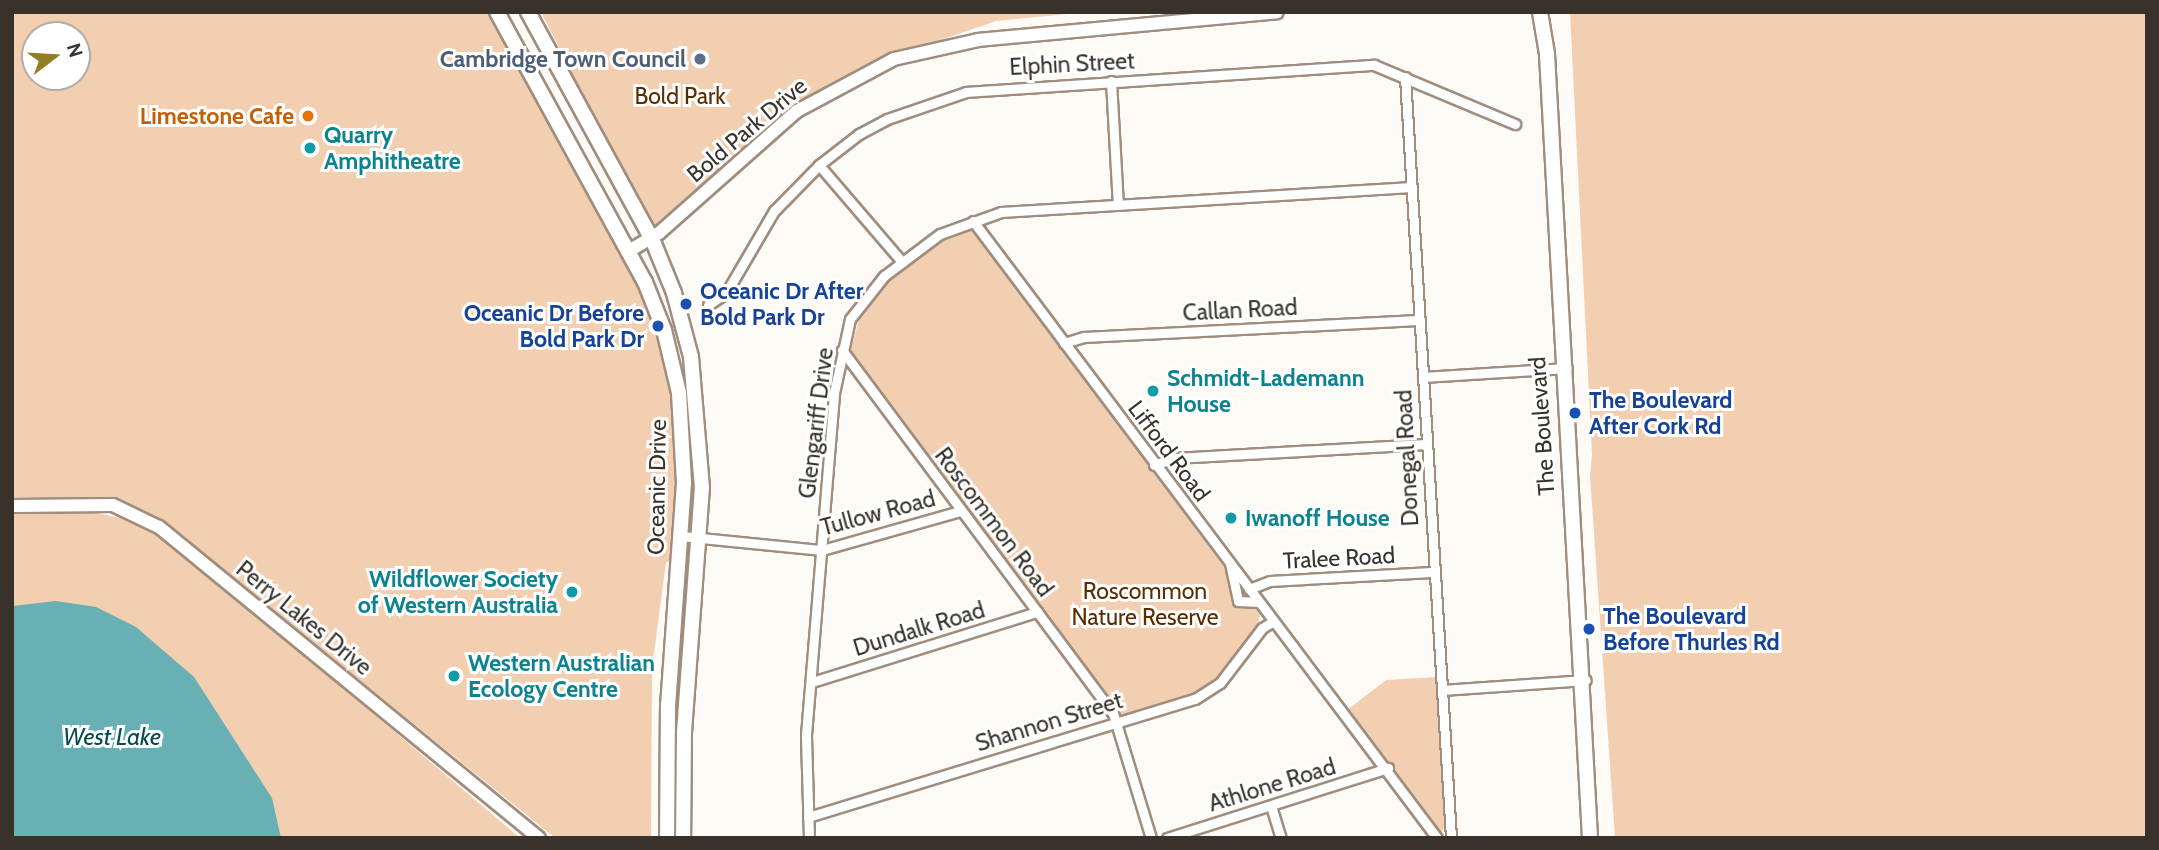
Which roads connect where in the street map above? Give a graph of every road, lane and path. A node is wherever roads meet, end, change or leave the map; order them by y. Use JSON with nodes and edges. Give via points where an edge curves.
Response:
{"nodes":[{"id":1,"x":497,"y":12,"type":"edge"},
{"id":2,"x":528,"y":12,"type":"edge"},
{"id":3,"x":1277,"y":12,"type":"edge"},
{"id":4,"x":1540,"y":12,"type":"edge"},
{"id":5,"x":1552,"y":12,"type":"edge"},
{"id":6,"x":1405,"y":77,"type":"junction"},
{"id":7,"x":1111,"y":81,"type":"junction"},
{"id":8,"x":1515,"y":124,"type":"dead end"},
{"id":9,"x":819,"y":165,"type":"junction"},
{"id":10,"x":1411,"y":187,"type":"junction"},
{"id":11,"x":1118,"y":205,"type":"junction"},
{"id":12,"x":972,"y":221,"type":"junction"},
{"id":13,"x":652,"y":239,"type":"junction"},
{"id":14,"x":629,"y":251,"type":"junction"},
{"id":15,"x":902,"y":262,"type":"junction"},
{"id":16,"x":708,"y":306,"type":"dead end"},
{"id":17,"x":1418,"y":320,"type":"junction"},
{"id":18,"x":1064,"y":343,"type":"junction"},
{"id":19,"x":842,"y":350,"type":"junction"},
{"id":20,"x":1565,"y":368,"type":"junction"},
{"id":21,"x":1423,"y":377,"type":"junction"},
{"id":22,"x":1426,"y":444,"type":"junction"},
{"id":23,"x":1154,"y":465,"type":"junction"},
{"id":24,"x":12,"y":506,"type":"edge"},
{"id":25,"x":960,"y":512,"type":"junction"},
{"id":26,"x":681,"y":536,"type":"junction"},
{"id":27,"x":698,"y":538,"type":"junction"},
{"id":28,"x":822,"y":551,"type":"junction"},
{"id":29,"x":1230,"y":564,"type":"junction"},
{"id":30,"x":1432,"y":572,"type":"junction"},
{"id":31,"x":1249,"y":589,"type":"junction"},
{"id":32,"x":1259,"y":602,"type":"junction"},
{"id":33,"x":1037,"y":612,"type":"junction"},
{"id":34,"x":1272,"y":622,"type":"junction"},
{"id":35,"x":1584,"y":680,"type":"junction"},
{"id":36,"x":812,"y":682,"type":"junction"},
{"id":37,"x":1442,"y":690,"type":"junction"},
{"id":38,"x":1118,"y":721,"type":"junction"},
{"id":39,"x":1388,"y":768,"type":"junction"},
{"id":40,"x":1271,"y":806,"type":"junction"},
{"id":41,"x":808,"y":817,"type":"junction"},
{"id":42,"x":539,"y":838,"type":"edge"},
{"id":43,"x":667,"y":838,"type":"edge"},
{"id":44,"x":683,"y":838,"type":"edge"},
{"id":45,"x":808,"y":838,"type":"edge"},
{"id":46,"x":1152,"y":838,"type":"edge"},
{"id":47,"x":1167,"y":838,"type":"edge"},
{"id":48,"x":1281,"y":838,"type":"edge"},
{"id":49,"x":1437,"y":838,"type":"edge"},
{"id":50,"x":1451,"y":838,"type":"edge"},
{"id":51,"x":1590,"y":838,"type":"edge"},
{"id":52,"x":1597,"y":838,"type":"edge"}],
"edges":[{"from":1,"to":14,"type":"main road","name":"Oceanic Drive"},
{"from":2,"to":13,"type":"main road","name":"Oceanic Drive"},
{"from":3,"to":13,"type":"street","name":"Bold Park Drive","via":[[978,40],[894,59],[797,111]]},
{"from":4,"to":20,"type":"main road","name":"The Boulevard","via":[[1547,54]]},
{"from":5,"to":20,"type":"main road","name":"The Boulevard"},
{"from":6,"to":7,"type":"street","name":"Elphin Street","via":[[1384,67],[1362,65]]},
{"from":6,"to":8,"type":"street","name":"Elphin Street"},
{"from":6,"to":10,"type":"street","name":"Donegal Road"},
{"from":7,"to":9,"type":"street","name":"Elphin Street","via":[[1000,88],[936,100],[872,126]]},
{"from":7,"to":11,"type":"street"},
{"from":9,"to":15,"type":"street"},
{"from":9,"to":16,"type":"street","name":"Elphin Street","via":[[768,218],[726,293]]},
{"from":10,"to":11,"type":"street","name":"Glengariff Drive"},
{"from":10,"to":17,"type":"street","name":"Donegal Road"},
{"from":11,"to":12,"type":"street","name":"Glengariff Drive","via":[[1001,212]]},
{"from":12,"to":15,"type":"street","name":"Glengariff Drive","via":[[940,234]]},
{"from":12,"to":18,"type":"street","name":"Lifford Road"},
{"from":13,"to":14,"type":"street","name":"Bold Park Drive"},
{"from":13,"to":27,"type":"main road","name":"Oceanic Drive","via":[[674,293],[695,379],[702,444]]},
{"from":14,"to":26,"type":"main road","name":"Oceanic Drive","via":[[664,330],[679,393],[684,444]]},
{"from":15,"to":19,"type":"street","name":"Glengariff Drive","via":[[849,319]]},
{"from":17,"to":18,"type":"street","name":"Callan Road","via":[[1084,337]]},
{"from":17,"to":21,"type":"street","name":"Donegal Road"},
{"from":18,"to":23,"type":"street","name":"Lifford Road"},
{"from":19,"to":25,"type":"street","name":"Roscommon Road"},
{"from":19,"to":28,"type":"street","name":"Glengariff Drive"},
{"from":20,"to":21,"type":"street"},
{"from":20,"to":35,"type":"main road","name":"The Boulevard"},
{"from":21,"to":22,"type":"street","name":"Donegal Road"},
{"from":22,"to":23,"type":"street","via":[[1174,458]]},
{"from":22,"to":30,"type":"street","name":"Donegal Road"},
{"from":23,"to":29,"type":"street","name":"Lifford Road"},
{"from":24,"to":42,"type":"street","name":"Perry Lakes Drive","via":[[113,505],[159,527]]},
{"from":25,"to":28,"type":"street","name":"Tullow Road"},
{"from":25,"to":33,"type":"street","name":"Roscommon Road"},
{"from":26,"to":27,"type":"street","name":"Tullow Road"},
{"from":26,"to":43,"type":"main road","name":"Oceanic Drive","via":[[668,705]]},
{"from":27,"to":28,"type":"street","name":"Tullow Road"},
{"from":27,"to":44,"type":"main road","name":"Oceanic Drive","via":[[684,733]]},
{"from":28,"to":36,"type":"street","name":"Glengariff Drive"},
{"from":29,"to":31,"type":"street","name":"Lifford Road"},
{"from":29,"to":32,"type":"street","via":[[1237,599],[1244,605]]},
{"from":30,"to":31,"type":"street","name":"Tralee Road","via":[[1270,581]]},
{"from":30,"to":37,"type":"street","name":"Donegal Road"},
{"from":31,"to":32,"type":"street","name":"Lifford Road"},
{"from":32,"to":34,"type":"street","name":"Lifford Road"},
{"from":33,"to":36,"type":"street","name":"Dundalk Road"},
{"from":33,"to":38,"type":"street","name":"Roscommon Road"},
{"from":34,"to":38,"type":"street","name":"Shannon Street","via":[[1262,628],[1220,683],[1195,699]]},
{"from":34,"to":39,"type":"street","name":"Lifford Road"},
{"from":35,"to":37,"type":"street"},
{"from":35,"to":51,"type":"main road","name":"The Boulevard"},
{"from":35,"to":52,"type":"main road","name":"The Boulevard"},
{"from":36,"to":41,"type":"street","name":"Glengariff Drive"},
{"from":37,"to":50,"type":"street","name":"Donegal Road"},
{"from":38,"to":41,"type":"street","name":"Shannon Street"},
{"from":38,"to":46,"type":"street","name":"Roscommon Road"},
{"from":39,"to":40,"type":"street","name":"Athlone Road"},
{"from":39,"to":49,"type":"street","name":"Lifford Road"},
{"from":40,"to":47,"type":"street","name":"Athlone Road"},
{"from":40,"to":48,"type":"street"},
{"from":41,"to":45,"type":"street","name":"Glengariff Drive"}]}
